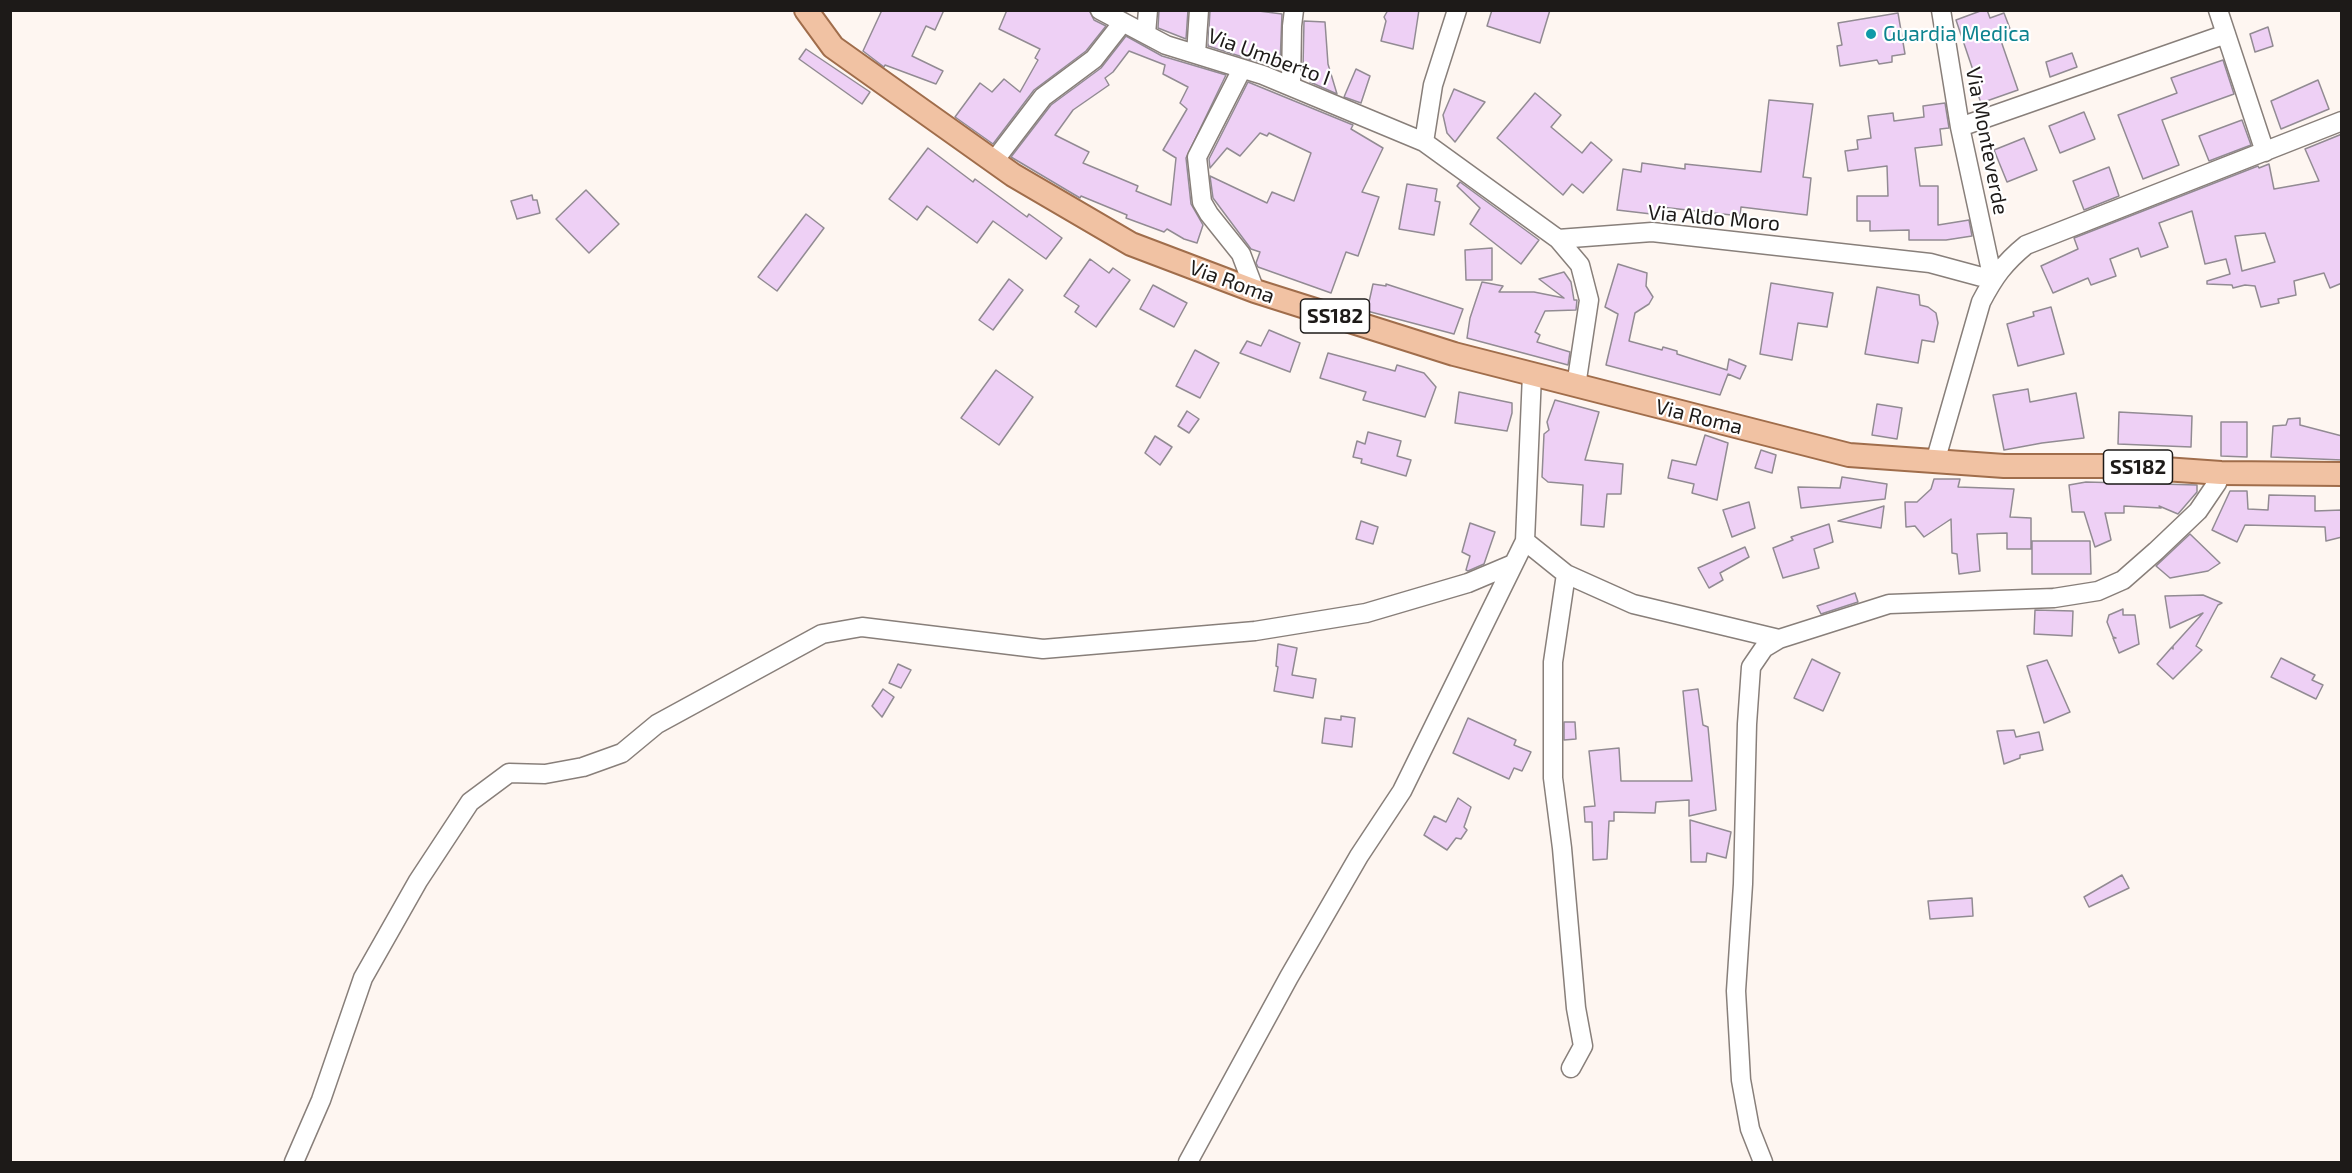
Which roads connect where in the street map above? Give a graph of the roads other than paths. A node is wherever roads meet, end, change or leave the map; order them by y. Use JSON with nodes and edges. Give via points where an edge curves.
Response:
{"nodes":[{"id":1,"x":806,"y":10,"type":"edge"},
{"id":2,"x":1100,"y":10,"type":"edge"},
{"id":3,"x":1149,"y":10,"type":"edge"},
{"id":4,"x":1199,"y":10,"type":"edge"},
{"id":5,"x":1294,"y":10,"type":"edge"},
{"id":6,"x":1457,"y":10,"type":"edge"},
{"id":7,"x":1941,"y":10,"type":"edge"},
{"id":8,"x":2218,"y":10,"type":"edge"},
{"id":9,"x":1123,"y":22,"type":"junction"},
{"id":10,"x":1146,"y":34,"type":"junction"},
{"id":11,"x":2226,"y":34,"type":"junction"},
{"id":12,"x":1196,"y":54,"type":"junction"},
{"id":13,"x":1242,"y":69,"type":"junction"},
{"id":14,"x":1291,"y":86,"type":"junction"},
{"id":15,"x":2342,"y":121,"type":"edge"},
{"id":16,"x":1960,"y":128,"type":"junction"},
{"id":17,"x":1424,"y":142,"type":"junction"},
{"id":18,"x":2265,"y":152,"type":"junction"},
{"id":19,"x":994,"y":161,"type":"junction"},
{"id":20,"x":1558,"y":239,"type":"junction"},
{"id":21,"x":1992,"y":280,"type":"junction"},
{"id":22,"x":1255,"y":291,"type":"junction"},
{"id":23,"x":1532,"y":374,"type":"junction"},
{"id":24,"x":1576,"y":386,"type":"junction"},
{"id":25,"x":1935,"y":462,"type":"junction"},
{"id":26,"x":2221,"y":473,"type":"junction"},
{"id":27,"x":2342,"y":474,"type":"edge"},
{"id":28,"x":1525,"y":542,"type":"junction"},
{"id":29,"x":1513,"y":564,"type":"junction"},
{"id":30,"x":1566,"y":574,"type":"junction"},
{"id":31,"x":1779,"y":639,"type":"junction"},
{"id":32,"x":1571,"y":1068,"type":"dead end"},
{"id":33,"x":292,"y":1159,"type":"edge"},
{"id":34,"x":1188,"y":1162,"type":"edge"},
{"id":35,"x":1762,"y":1162,"type":"edge"}],
"edges":[{"from":1,"to":19,"type":"main road","name":"Via Roma","number":"SS182","via":[[833,47]]},
{"from":2,"to":9,"type":"street","name":"Via Umberto I"},
{"from":3,"to":10,"type":"street"},
{"from":4,"to":12,"type":"street"},
{"from":5,"to":14,"type":"street"},
{"from":6,"to":17,"type":"street","via":[[1434,85]]},
{"from":7,"to":16,"type":"street","name":"Via Monteverde"},
{"from":8,"to":11,"type":"street"},
{"from":9,"to":10,"type":"street","name":"Via Umberto I"},
{"from":9,"to":19,"type":"street","via":[[1094,59],[1043,97]]},
{"from":10,"to":12,"type":"street","name":"Via Umberto I"},
{"from":11,"to":16,"type":"street"},
{"from":11,"to":18,"type":"street"},
{"from":12,"to":13,"type":"street","name":"Via Umberto I"},
{"from":13,"to":14,"type":"street","name":"Via Umberto I"},
{"from":13,"to":22,"type":"street","via":[[1197,157],[1202,202],[1241,254]]},
{"from":14,"to":17,"type":"street","name":"Via Umberto I"},
{"from":15,"to":18,"type":"street"},
{"from":16,"to":21,"type":"street","name":"Via Monteverde"},
{"from":17,"to":20,"type":"street"},
{"from":18,"to":21,"type":"street","via":[[2026,245],[2007,260]]},
{"from":19,"to":22,"type":"main road","name":"Via Roma","number":"SS182","via":[[1131,244]]},
{"from":20,"to":21,"type":"street","name":"Via Aldo Moro","via":[[1652,232],[1930,263]]},
{"from":20,"to":24,"type":"street","via":[[1580,265],[1589,300]]},
{"from":21,"to":25,"type":"street","via":[[1981,302]]},
{"from":22,"to":23,"type":"main road","name":"Via Roma","number":"SS182","via":[[1454,354]]},
{"from":23,"to":24,"type":"main road","name":"Via Roma","number":"SS182"},
{"from":23,"to":28,"type":"street"},
{"from":24,"to":25,"type":"main road","name":"Via Roma","number":"SS182","via":[[1849,455]]},
{"from":25,"to":26,"type":"main road","number":"SS182","via":[[2121,466]]},
{"from":26,"to":27,"type":"main road","number":"SS182"},
{"from":26,"to":31,"type":"street","via":[[2198,511],[2123,580],[2098,591],[2054,598],[1889,604]]},
{"from":28,"to":29,"type":"street"},
{"from":28,"to":30,"type":"street"},
{"from":29,"to":33,"type":"street","via":[[1468,583],[1366,613],[1255,631],[1043,648],[862,627],[822,634],[657,724],[622,753],[583,767],[545,774],[509,773],[470,802],[418,881],[363,978],[321,1100]]},
{"from":29,"to":34,"type":"street","via":[[1402,791],[1359,856]]},
{"from":30,"to":31,"type":"street","via":[[1633,604]]},
{"from":30,"to":32,"type":"street","via":[[1553,662],[1553,778],[1583,1046]]},
{"from":31,"to":35,"type":"street","via":[[1764,648],[1751,667],[1736,991],[1741,1080],[1750,1129]]}]}
